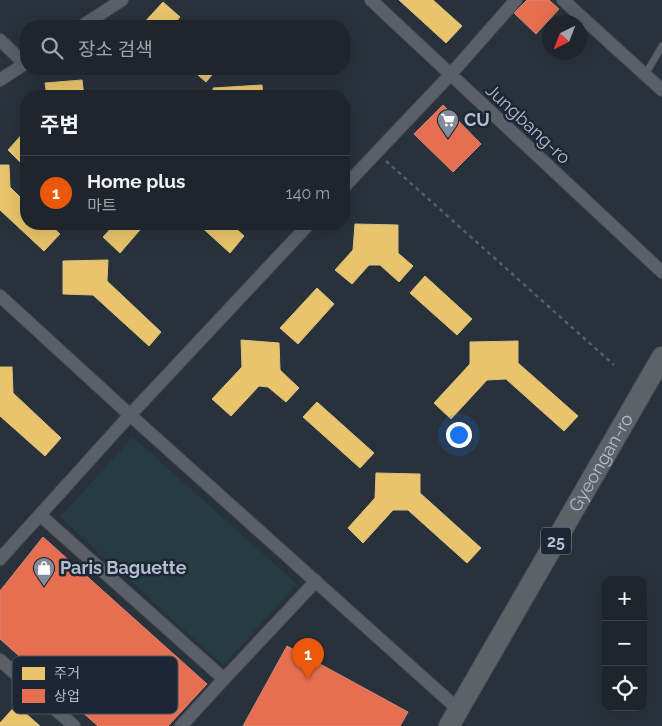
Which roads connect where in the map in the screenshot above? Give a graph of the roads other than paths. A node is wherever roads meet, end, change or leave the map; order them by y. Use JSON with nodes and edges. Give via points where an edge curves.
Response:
{"nodes":[{"id":1,"x":122,"y":0,"type":"edge"},
{"id":2,"x":371,"y":0,"type":"edge"},
{"id":3,"x":516,"y":0,"type":"edge"},
{"id":4,"x":563,"y":0,"type":"edge"},
{"id":5,"x":91,"y":20,"type":"edge"},
{"id":6,"x":0,"y":40,"type":"edge"},
{"id":7,"x":662,"y":46,"type":"edge"},
{"id":8,"x":20,"y":58,"type":"edge"},
{"id":9,"x":20,"y":67,"type":"edge"},
{"id":10,"x":450,"y":75,"type":"junction"},
{"id":11,"x":646,"y":75,"type":"junction"},
{"id":12,"x":0,"y":80,"type":"edge"},
{"id":13,"x":662,"y":90,"type":"edge"},
{"id":14,"x":350,"y":181,"type":"edge"},
{"id":15,"x":304,"y":230,"type":"edge"},
{"id":16,"x":662,"y":272,"type":"edge"},
{"id":17,"x":0,"y":296,"type":"edge"},
{"id":18,"x":662,"y":356,"type":"edge"},
{"id":19,"x":130,"y":415,"type":"junction"},
{"id":20,"x":40,"y":515,"type":"junction"},
{"id":21,"x":0,"y":559,"type":"edge"},
{"id":22,"x":316,"y":581,"type":"junction"},
{"id":23,"x":0,"y":660,"type":"edge"},
{"id":24,"x":12,"y":671,"type":"edge"},
{"id":25,"x":224,"y":679,"type":"junction"},
{"id":26,"x":61,"y":714,"type":"edge"},
{"id":27,"x":454,"y":718,"type":"edge"},
{"id":28,"x":74,"y":726,"type":"edge"},
{"id":29,"x":180,"y":726,"type":"edge"}],
"edges":[{"from":1,"to":5,"type":"street"},
{"from":2,"to":10,"type":"street","name":"Jungbang-ro"},
{"from":3,"to":10,"type":"street"},
{"from":4,"to":11,"type":"street"},
{"from":6,"to":8,"type":"street"},
{"from":7,"to":11,"type":"lane"},
{"from":9,"to":12,"type":"street"},
{"from":10,"to":14,"type":"street"},
{"from":10,"to":16,"type":"street","name":"Jungbang-ro"},
{"from":11,"to":13,"type":"street"},
{"from":15,"to":19,"type":"street"},
{"from":17,"to":19,"type":"street"},
{"from":18,"to":27,"type":"main road","name":"Gyeongan-ro","number":"25"},
{"from":19,"to":20,"type":"street"},
{"from":19,"to":22,"type":"street"},
{"from":20,"to":21,"type":"street"},
{"from":20,"to":25,"type":"street"},
{"from":22,"to":25,"type":"street"},
{"from":22,"to":27,"type":"street"},
{"from":23,"to":24,"type":"street"},
{"from":25,"to":29,"type":"street"},
{"from":26,"to":28,"type":"street"}]}
